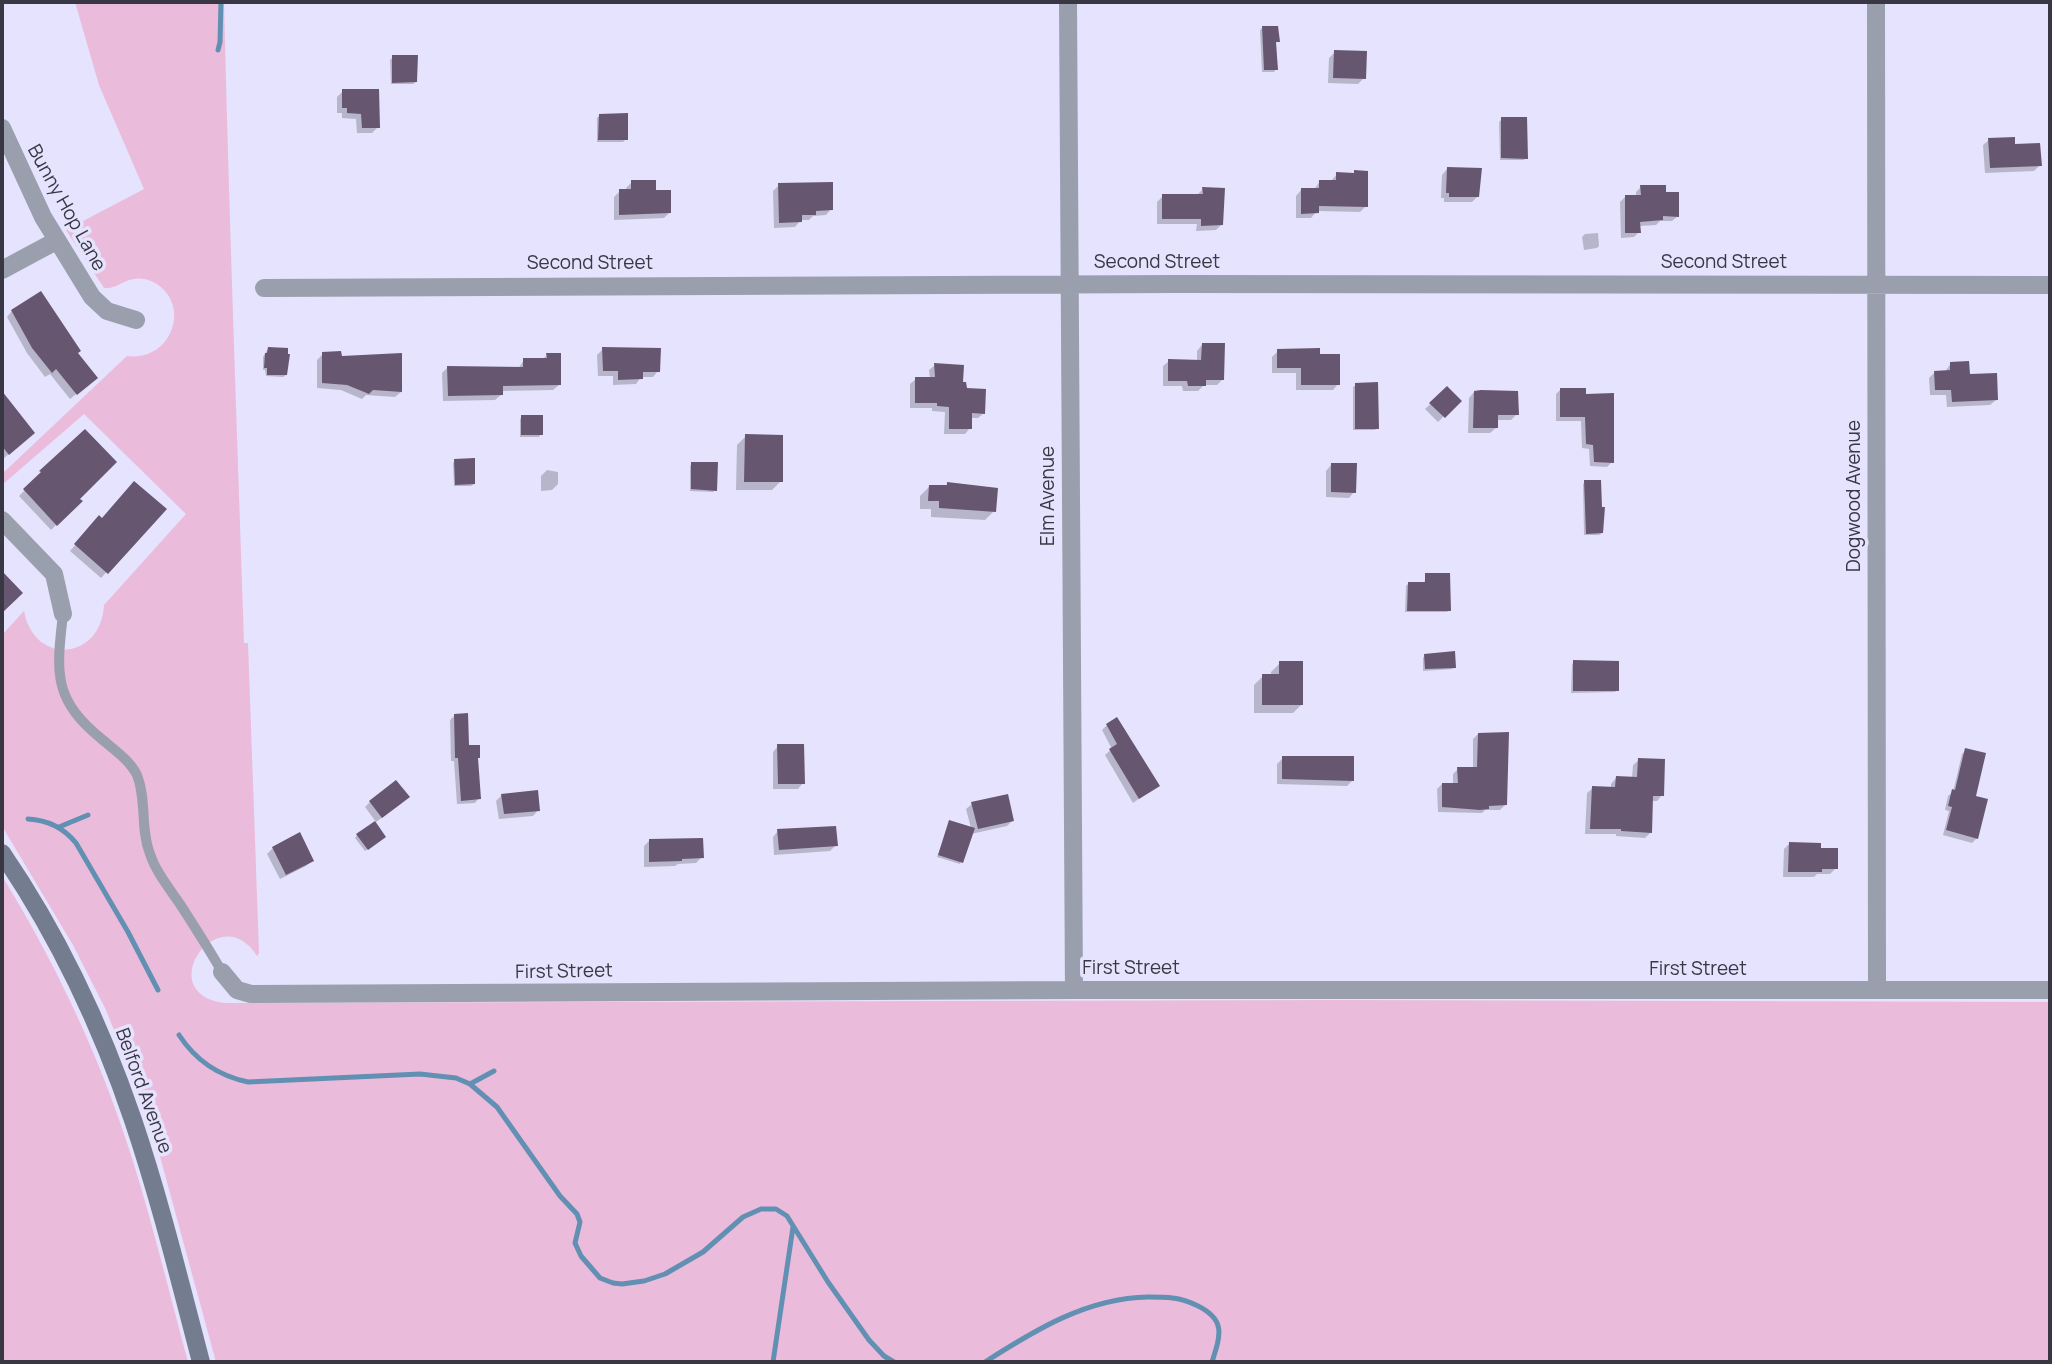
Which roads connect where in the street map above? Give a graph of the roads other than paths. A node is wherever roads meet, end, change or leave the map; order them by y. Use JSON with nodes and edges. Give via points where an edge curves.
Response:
{"nodes":[{"id":1,"x":1068,"y":2,"type":"edge"},
{"id":2,"x":1876,"y":2,"type":"edge"},
{"id":3,"x":2,"y":128,"type":"edge"},
{"id":4,"x":56,"y":241,"type":"junction"},
{"id":5,"x":2,"y":270,"type":"edge"},
{"id":6,"x":1069,"y":284,"type":"junction"},
{"id":7,"x":1876,"y":285,"type":"junction"},
{"id":8,"x":2050,"y":285,"type":"edge"},
{"id":9,"x":264,"y":288,"type":"dead end"},
{"id":10,"x":136,"y":320,"type":"dead end"},
{"id":11,"x":2,"y":520,"type":"edge"},
{"id":12,"x":63,"y":614,"type":"joint"},
{"id":13,"x":2,"y":853,"type":"edge"},
{"id":14,"x":222,"y":972,"type":"joint"},
{"id":15,"x":1074,"y":990,"type":"junction"},
{"id":16,"x":1877,"y":990,"type":"junction"},
{"id":17,"x":2050,"y":990,"type":"edge"},
{"id":18,"x":201,"y":1362,"type":"edge"}],
"edges":[{"from":1,"to":6,"type":"street","name":"Elm Avenue"},
{"from":2,"to":7,"type":"street","name":"Dogwood Avenue"},
{"from":3,"to":4,"type":"street","name":"Bunny Hop Lane"},
{"from":4,"to":5,"type":"street"},
{"from":4,"to":10,"type":"street","name":"Bunny Hop Lane","via":[[97,304]]},
{"from":6,"to":7,"type":"street","name":"Second Street"},
{"from":6,"to":9,"type":"street","name":"Second Street"},
{"from":6,"to":15,"type":"street","name":"Elm Avenue"},
{"from":7,"to":8,"type":"street","name":"Second Street"},
{"from":7,"to":16,"type":"street","name":"Dogwood Avenue"},
{"from":11,"to":12,"type":"street","via":[[54,574]]},
{"from":12,"to":14,"type":"lane","via":[[58,659],[64,696],[84,725],[133,769],[150,855]]},
{"from":13,"to":18,"type":"main road","name":"Belford Avenue","via":[[67,963],[114,1067],[151,1177]]},
{"from":14,"to":15,"type":"street","name":"First Street","via":[[233,988],[251,994]]},
{"from":15,"to":16,"type":"street","name":"First Street"},
{"from":16,"to":17,"type":"street","name":"First Street"}]}
